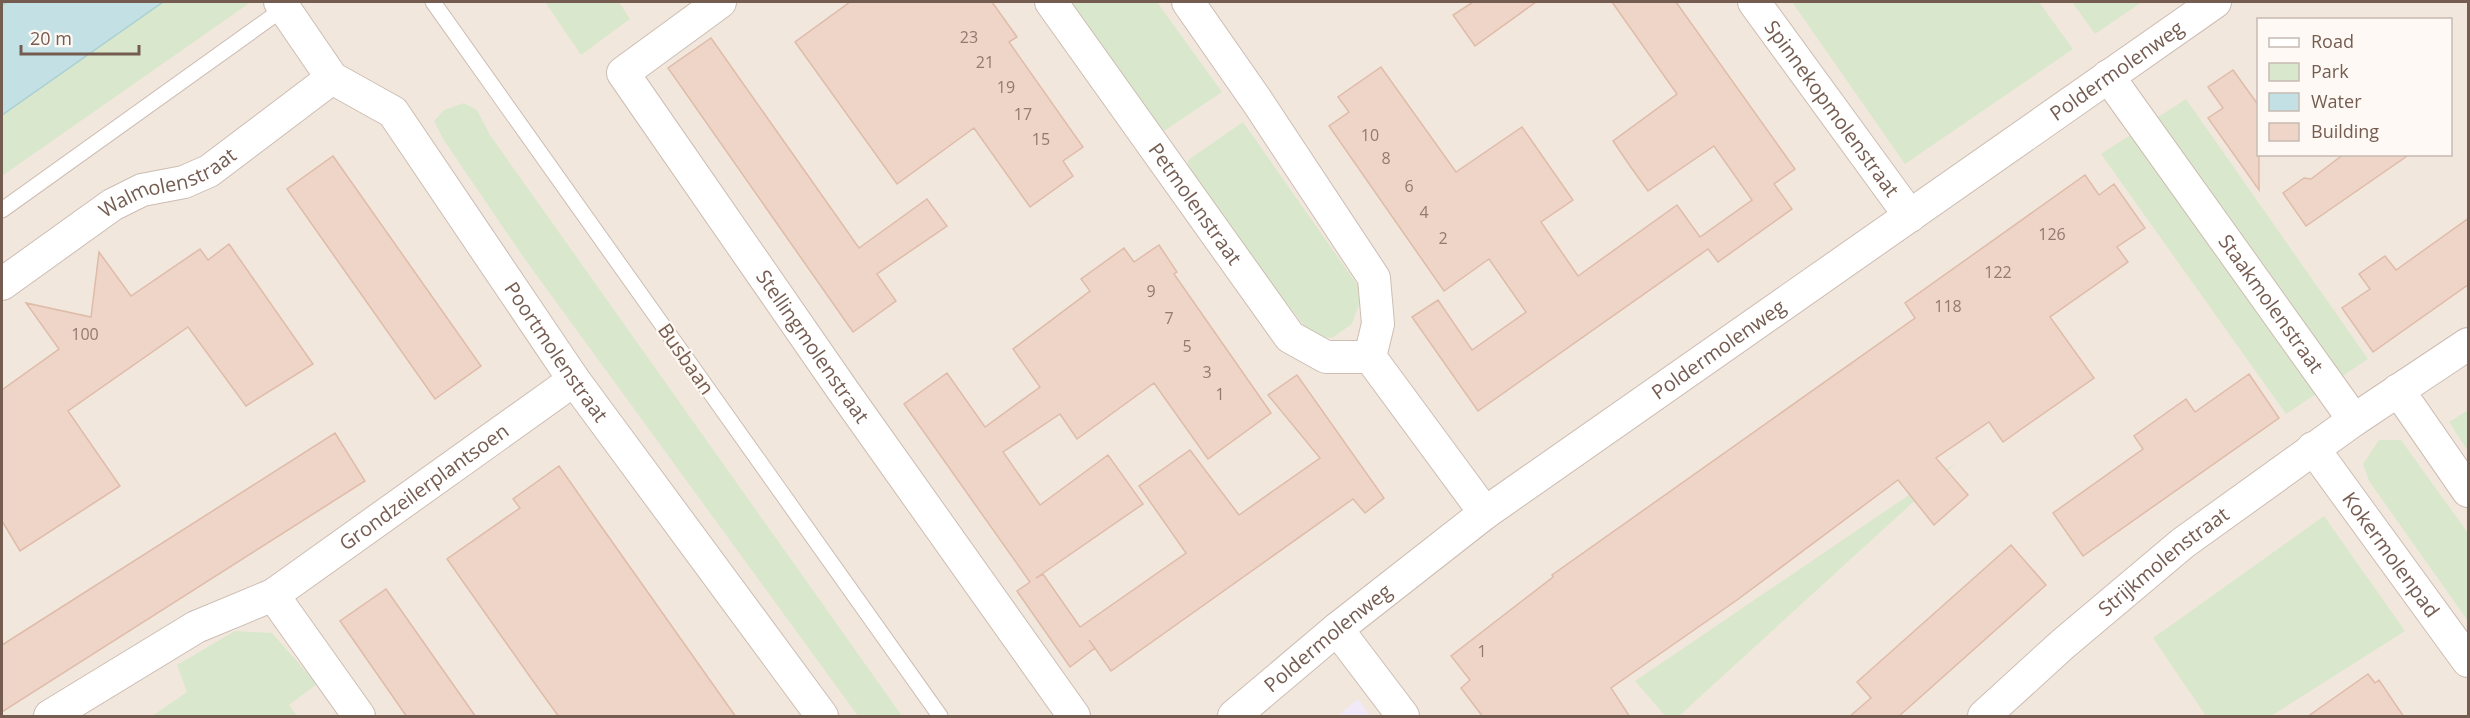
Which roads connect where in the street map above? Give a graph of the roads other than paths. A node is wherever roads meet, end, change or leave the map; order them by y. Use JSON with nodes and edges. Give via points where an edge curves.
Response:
{"nodes":[{"id":1,"x":433,"y":2,"type":"edge"},
{"id":2,"x":720,"y":2,"type":"edge"},
{"id":3,"x":1051,"y":2,"type":"edge"},
{"id":4,"x":1188,"y":2,"type":"edge"},
{"id":5,"x":1754,"y":2,"type":"edge"},
{"id":6,"x":2215,"y":2,"type":"edge"},
{"id":7,"x":286,"y":4,"type":"edge"},
{"id":8,"x":2108,"y":76,"type":"junction"},
{"id":9,"x":332,"y":78,"type":"junction"},
{"id":10,"x":2,"y":210,"type":"edge"},
{"id":11,"x":1910,"y":216,"type":"junction"},
{"id":12,"x":2,"y":284,"type":"edge"},
{"id":13,"x":2469,"y":344,"type":"edge"},
{"id":14,"x":1370,"y":357,"type":"junction"},
{"id":15,"x":574,"y":380,"type":"junction"},
{"id":16,"x":2398,"y":390,"type":"junction"},
{"id":17,"x":2354,"y":420,"type":"junction"},
{"id":18,"x":2313,"y":448,"type":"junction"},
{"id":19,"x":2469,"y":491,"type":"edge"},
{"id":20,"x":1485,"y":513,"type":"junction"},
{"id":21,"x":273,"y":595,"type":"junction"},
{"id":22,"x":1337,"y":629,"type":"junction"},
{"id":23,"x":2469,"y":661,"type":"edge"},
{"id":24,"x":50,"y":717,"type":"edge"},
{"id":25,"x":359,"y":717,"type":"edge"},
{"id":26,"x":822,"y":717,"type":"edge"},
{"id":27,"x":940,"y":717,"type":"edge"},
{"id":28,"x":1074,"y":717,"type":"edge"},
{"id":29,"x":1234,"y":717,"type":"edge"},
{"id":30,"x":1403,"y":717,"type":"edge"},
{"id":31,"x":1984,"y":717,"type":"edge"}],
"edges":[{"from":1,"to":27,"type":"lane","name":"Busbaan"},
{"from":2,"to":28,"type":"street","name":"Stellingmolenstraat","via":[[623,73]]},
{"from":3,"to":14,"type":"street","name":"Petmolenstraat","via":[[1290,337],[1326,357]]},
{"from":4,"to":14,"type":"street","via":[[1374,278],[1378,324]]},
{"from":5,"to":11,"type":"street","name":"Spinnekopmolenstraat"},
{"from":6,"to":8,"type":"street","name":"Poldermolenweg"},
{"from":7,"to":9,"type":"street","name":"Poortmolenstraat"},
{"from":7,"to":10,"type":"lane"},
{"from":8,"to":11,"type":"street","name":"Poldermolenweg"},
{"from":8,"to":17,"type":"street","name":"Staakmolenstraat"},
{"from":9,"to":12,"type":"street","name":"Walmolenstraat","via":[[209,171],[183,183],[142,190],[112,205]]},
{"from":9,"to":15,"type":"street","name":"Poortmolenstraat","via":[[393,112]]},
{"from":11,"to":20,"type":"street","name":"Poldermolenweg"},
{"from":13,"to":16,"type":"street"},
{"from":14,"to":20,"type":"street"},
{"from":15,"to":21,"type":"street","name":"Grondzeilerplantsoen"},
{"from":15,"to":26,"type":"street","name":"Poortmolenstraat"},
{"from":16,"to":17,"type":"street"},
{"from":16,"to":19,"type":"street"},
{"from":17,"to":18,"type":"street","name":"Strijkmolenstraat"},
{"from":18,"to":23,"type":"street","name":"Kokermolenpad"},
{"from":18,"to":31,"type":"street","name":"Strijkmolenstraat","via":[[2183,543]]},
{"from":20,"to":22,"type":"street","name":"Poldermolenweg"},
{"from":21,"to":24,"type":"street","name":"Grondzeilerplantsoen","via":[[195,627]]},
{"from":21,"to":25,"type":"street"},
{"from":22,"to":29,"type":"street","name":"Poldermolenweg"},
{"from":22,"to":30,"type":"street"}]}
